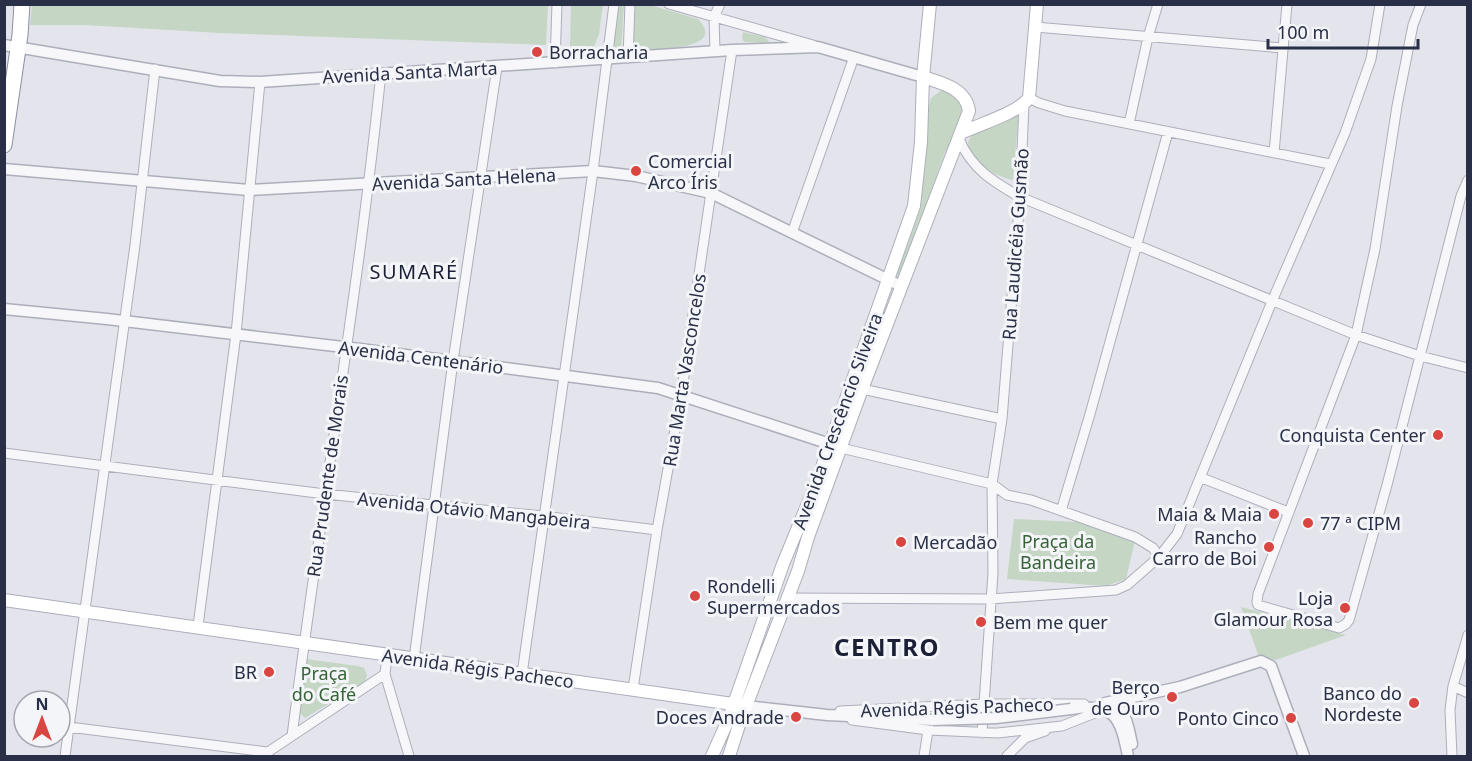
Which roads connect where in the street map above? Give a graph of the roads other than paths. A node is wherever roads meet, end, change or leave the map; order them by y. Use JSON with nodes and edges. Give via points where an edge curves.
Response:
{"nodes":[{"id":1,"x":22,"y":4,"type":"edge"},
{"id":2,"x":557,"y":4,"type":"edge"},
{"id":3,"x":614,"y":4,"type":"edge"},
{"id":4,"x":630,"y":4,"type":"edge"},
{"id":5,"x":669,"y":4,"type":"edge"},
{"id":6,"x":720,"y":4,"type":"edge"},
{"id":7,"x":930,"y":4,"type":"edge"},
{"id":8,"x":1037,"y":4,"type":"edge"},
{"id":9,"x":1158,"y":4,"type":"edge"},
{"id":10,"x":1287,"y":4,"type":"edge"},
{"id":11,"x":1380,"y":4,"type":"edge"},
{"id":12,"x":1420,"y":4,"type":"edge"},
{"id":13,"x":714,"y":17,"type":"junction"},
{"id":14,"x":1035,"y":27,"type":"junction"},
{"id":15,"x":1148,"y":37,"type":"junction"},
{"id":16,"x":11,"y":46,"type":"edge"},
{"id":17,"x":818,"y":46,"type":"junction"},
{"id":18,"x":1283,"y":48,"type":"junction"},
{"id":19,"x":732,"y":50,"type":"junction"},
{"id":20,"x":715,"y":51,"type":"junction"},
{"id":21,"x":854,"y":57,"type":"junction"},
{"id":22,"x":628,"y":58,"type":"junction"},
{"id":23,"x":606,"y":60,"type":"junction"},
{"id":24,"x":555,"y":63,"type":"junction"},
{"id":25,"x":496,"y":67,"type":"junction"},
{"id":26,"x":155,"y":69,"type":"junction"},
{"id":27,"x":381,"y":73,"type":"junction"},
{"id":28,"x":923,"y":77,"type":"junction"},
{"id":29,"x":260,"y":82,"type":"junction"},
{"id":30,"x":944,"y":84,"type":"junction"},
{"id":31,"x":923,"y":99,"type":"junction"},
{"id":32,"x":1027,"y":101,"type":"junction"},
{"id":33,"x":1129,"y":124,"type":"junction"},
{"id":34,"x":1168,"y":132,"type":"junction"},
{"id":35,"x":960,"y":136,"type":"junction"},
{"id":36,"x":4,"y":145,"type":"edge"},
{"id":37,"x":1274,"y":153,"type":"junction"},
{"id":38,"x":1330,"y":164,"type":"junction"},
{"id":39,"x":4,"y":169,"type":"edge"},
{"id":40,"x":592,"y":171,"type":"junction"},
{"id":41,"x":481,"y":177,"type":"junction"},
{"id":42,"x":1467,"y":180,"type":"edge"},
{"id":43,"x":141,"y":182,"type":"junction"},
{"id":44,"x":369,"y":185,"type":"junction"},
{"id":45,"x":249,"y":190,"type":"junction"},
{"id":46,"x":711,"y":193,"type":"junction"},
{"id":47,"x":1020,"y":197,"type":"junction"},
{"id":48,"x":792,"y":233,"type":"junction"},
{"id":49,"x":1137,"y":245,"type":"junction"},
{"id":50,"x":888,"y":279,"type":"junction"},
{"id":51,"x":902,"y":286,"type":"junction"},
{"id":52,"x":1273,"y":300,"type":"junction"},
{"id":53,"x":4,"y":309,"type":"edge"},
{"id":54,"x":124,"y":321,"type":"junction"},
{"id":55,"x":236,"y":334,"type":"junction"},
{"id":56,"x":1356,"y":335,"type":"junction"},
{"id":57,"x":346,"y":347,"type":"junction"},
{"id":58,"x":1420,"y":356,"type":"junction"},
{"id":59,"x":453,"y":361,"type":"junction"},
{"id":60,"x":1467,"y":368,"type":"edge"},
{"id":61,"x":565,"y":375,"type":"junction"},
{"id":62,"x":862,"y":389,"type":"junction"},
{"id":63,"x":681,"y":396,"type":"junction"},
{"id":64,"x":1002,"y":419,"type":"junction"},
{"id":65,"x":836,"y":446,"type":"junction"},
{"id":66,"x":4,"y":453,"type":"edge"},
{"id":67,"x":104,"y":465,"type":"junction"},
{"id":68,"x":1202,"y":478,"type":"junction"},
{"id":69,"x":216,"y":480,"type":"junction"},
{"id":70,"x":992,"y":484,"type":"junction"},
{"id":71,"x":325,"y":494,"type":"junction"},
{"id":72,"x":434,"y":506,"type":"junction"},
{"id":73,"x":1061,"y":511,"type":"junction"},
{"id":74,"x":1288,"y":512,"type":"junction"},
{"id":75,"x":543,"y":516,"type":"junction"},
{"id":76,"x":657,"y":530,"type":"junction"},
{"id":77,"x":1159,"y":557,"type":"junction"},
{"id":78,"x":783,"y":564,"type":"junction"},
{"id":79,"x":798,"y":571,"type":"junction"},
{"id":80,"x":773,"y":595,"type":"junction"},
{"id":81,"x":788,"y":598,"type":"junction"},
{"id":82,"x":990,"y":599,"type":"junction"},
{"id":83,"x":4,"y":600,"type":"edge"},
{"id":84,"x":84,"y":611,"type":"junction"},
{"id":85,"x":198,"y":626,"type":"junction"},
{"id":86,"x":1467,"y":635,"type":"edge"},
{"id":87,"x":303,"y":644,"type":"junction"},
{"id":88,"x":387,"y":656,"type":"junction"},
{"id":89,"x":414,"y":659,"type":"junction"},
{"id":90,"x":1457,"y":667,"type":"junction"},
{"id":91,"x":1467,"y":671,"type":"edge"},
{"id":92,"x":385,"y":674,"type":"junction"},
{"id":93,"x":522,"y":674,"type":"junction"},
{"id":94,"x":1453,"y":686,"type":"junction"},
{"id":95,"x":633,"y":689,"type":"junction"},
{"id":96,"x":1467,"y":693,"type":"edge"},
{"id":97,"x":72,"y":704,"type":"edge"},
{"id":98,"x":740,"y":705,"type":"junction"},
{"id":99,"x":984,"y":705,"type":"junction"},
{"id":100,"x":1105,"y":706,"type":"junction"},
{"id":101,"x":808,"y":713,"type":"junction"},
{"id":102,"x":931,"y":725,"type":"junction"},
{"id":103,"x":1062,"y":726,"type":"junction"},
{"id":104,"x":72,"y":727,"type":"edge"},
{"id":105,"x":982,"y":733,"type":"junction"},
{"id":106,"x":292,"y":736,"type":"junction"},
{"id":107,"x":264,"y":754,"type":"edge"},
{"id":108,"x":409,"y":756,"type":"edge"},
{"id":109,"x":712,"y":756,"type":"edge"},
{"id":110,"x":729,"y":756,"type":"edge"},
{"id":111,"x":924,"y":756,"type":"edge"},
{"id":112,"x":1007,"y":756,"type":"edge"},
{"id":113,"x":1128,"y":756,"type":"edge"},
{"id":114,"x":1134,"y":756,"type":"edge"},
{"id":115,"x":1304,"y":756,"type":"edge"},
{"id":116,"x":1452,"y":756,"type":"edge"}],
"edges":[{"from":1,"to":16,"type":"highway"},
{"from":2,"to":24,"type":"street"},
{"from":3,"to":23,"type":"street"},
{"from":4,"to":22,"type":"street"},
{"from":5,"to":13,"type":"street"},
{"from":6,"to":13,"type":"street"},
{"from":7,"to":28,"type":"main road","name":"Avenida Crescêncio Silveira"},
{"from":8,"to":14,"type":"main road","name":"Rua Laudicéia Gusmão"},
{"from":9,"to":15,"type":"street"},
{"from":10,"to":18,"type":"street"},
{"from":11,"to":38,"type":"street","via":[[1371,59]]},
{"from":12,"to":56,"type":"street","via":[[1397,106],[1375,249]]},
{"from":13,"to":17,"type":"street"},
{"from":13,"to":20,"type":"street"},
{"from":14,"to":15,"type":"street"},
{"from":14,"to":32,"type":"main road","name":"Rua Laudicéia Gusmão"},
{"from":15,"to":18,"type":"street"},
{"from":15,"to":33,"type":"street"},
{"from":16,"to":26,"type":"street","name":"Avenida Santa Marta"},
{"from":16,"to":36,"type":"highway"},
{"from":17,"to":19,"type":"street","name":"Avenida Santa Marta"},
{"from":17,"to":21,"type":"street","name":"Avenida Santa Marta"},
{"from":18,"to":37,"type":"street"},
{"from":19,"to":20,"type":"street","name":"Avenida Santa Marta"},
{"from":19,"to":46,"type":"street","name":"Rua Marta Vasconcelos"},
{"from":20,"to":22,"type":"street","name":"Avenida Santa Marta"},
{"from":21,"to":28,"type":"street","name":"Avenida Santa Marta"},
{"from":21,"to":48,"type":"street"},
{"from":22,"to":23,"type":"street","name":"Avenida Santa Marta"},
{"from":23,"to":24,"type":"street","name":"Avenida Santa Marta"},
{"from":23,"to":40,"type":"street"},
{"from":24,"to":25,"type":"street","name":"Avenida Santa Marta"},
{"from":25,"to":27,"type":"street","name":"Avenida Santa Marta"},
{"from":25,"to":41,"type":"street"},
{"from":26,"to":29,"type":"street","name":"Avenida Santa Marta","via":[[220,81]]},
{"from":26,"to":43,"type":"street"},
{"from":27,"to":29,"type":"street","name":"Avenida Santa Marta"},
{"from":27,"to":44,"type":"street","name":"Rua Prudente de Morais"},
{"from":28,"to":30,"type":"main road"},
{"from":28,"to":31,"type":"main road","name":"Avenida Crescêncio Silveira"},
{"from":29,"to":45,"type":"street"},
{"from":30,"to":31,"type":"main road"},
{"from":30,"to":35,"type":"main road","name":"Avenida Crescêncio Silveira","via":[[960,92],[968,105]]},
{"from":31,"to":50,"type":"main road","name":"Avenida Crescêncio Silveira","via":[[914,206]]},
{"from":32,"to":33,"type":"street"},
{"from":32,"to":35,"type":"main road","via":[[1011,113]]},
{"from":32,"to":47,"type":"street","name":"Rua Laudicéia Gusmão"},
{"from":33,"to":34,"type":"street"},
{"from":34,"to":37,"type":"street"},
{"from":34,"to":49,"type":"street"},
{"from":35,"to":47,"type":"street","via":[[966,155],[980,170]]},
{"from":35,"to":51,"type":"main road","name":"Avenida Crescêncio Silveira"},
{"from":37,"to":38,"type":"street"},
{"from":38,"to":52,"type":"street"},
{"from":39,"to":43,"type":"street","name":"Avenida Santa Helena"},
{"from":40,"to":41,"type":"street","name":"Avenida Santa Helena"},
{"from":40,"to":46,"type":"street","name":"Avenida Santa Helena","via":[[636,176]]},
{"from":40,"to":61,"type":"street"},
{"from":41,"to":44,"type":"street","name":"Avenida Santa Helena"},
{"from":41,"to":59,"type":"street"},
{"from":42,"to":58,"type":"street"},
{"from":43,"to":45,"type":"street","name":"Avenida Santa Helena"},
{"from":43,"to":54,"type":"street"},
{"from":44,"to":45,"type":"street","name":"Avenida Santa Helena"},
{"from":44,"to":57,"type":"street","name":"Rua Prudente de Morais"},
{"from":45,"to":55,"type":"street"},
{"from":46,"to":48,"type":"street","name":"Avenida Santa Helena"},
{"from":46,"to":63,"type":"street","name":"Rua Marta Vasconcelos"},
{"from":47,"to":49,"type":"street"},
{"from":47,"to":64,"type":"street","name":"Rua Laudicéia Gusmão"},
{"from":48,"to":50,"type":"street","name":"Avenida Santa Helena"},
{"from":49,"to":52,"type":"street"},
{"from":49,"to":73,"type":"street"},
{"from":50,"to":51,"type":"street","name":"Avenida Santa Helena"},
{"from":50,"to":65,"type":"main road","name":"Avenida Crescêncio Silveira"},
{"from":51,"to":62,"type":"main road","name":"Avenida Crescêncio Silveira"},
{"from":52,"to":56,"type":"street"},
{"from":52,"to":68,"type":"street"},
{"from":53,"to":54,"type":"street","name":"Avenida Centenário"},
{"from":54,"to":55,"type":"street","name":"Avenida Centenário"},
{"from":54,"to":67,"type":"street"},
{"from":55,"to":57,"type":"street","name":"Avenida Centenário"},
{"from":55,"to":69,"type":"street"},
{"from":56,"to":58,"type":"street"},
{"from":56,"to":74,"type":"street"},
{"from":57,"to":59,"type":"street","name":"Avenida Centenário"},
{"from":57,"to":71,"type":"street","name":"Rua Prudente de Morais"},
{"from":58,"to":60,"type":"street"},
{"from":58,"to":74,"type":"street","via":[[1352,613],[1339,628],[1258,605],[1260,589]]},
{"from":59,"to":61,"type":"street","name":"Avenida Centenário"},
{"from":59,"to":72,"type":"street"},
{"from":61,"to":63,"type":"street","name":"Avenida Centenário","via":[[658,388]]},
{"from":61,"to":75,"type":"street"},
{"from":62,"to":64,"type":"street"},
{"from":62,"to":65,"type":"main road","name":"Avenida Crescêncio Silveira"},
{"from":63,"to":65,"type":"street","name":"Avenida Centenário"},
{"from":63,"to":76,"type":"street","name":"Rua Marta Vasconcelos"},
{"from":64,"to":70,"type":"street","name":"Rua Laudicéia Gusmão"},
{"from":65,"to":70,"type":"street"},
{"from":65,"to":78,"type":"main road","name":"Avenida Crescêncio Silveira"},
{"from":65,"to":79,"type":"main road","name":"Avenida Crescêncio Silveira"},
{"from":66,"to":67,"type":"street","name":"Avenida Otávio Mangabeira"},
{"from":67,"to":69,"type":"street","name":"Avenida Otávio Mangabeira"},
{"from":67,"to":84,"type":"street"},
{"from":68,"to":74,"type":"street"},
{"from":68,"to":77,"type":"street","via":[[1177,534]]},
{"from":69,"to":71,"type":"street","name":"Avenida Otávio Mangabeira"},
{"from":69,"to":85,"type":"street"},
{"from":70,"to":73,"type":"street","via":[[1007,495]]},
{"from":70,"to":82,"type":"street","name":"Rua Laudicéia Gusmão"},
{"from":71,"to":72,"type":"street","name":"Avenida Otávio Mangabeira"},
{"from":71,"to":87,"type":"street","name":"Rua Prudente de Morais"},
{"from":72,"to":75,"type":"street","name":"Avenida Otávio Mangabeira"},
{"from":72,"to":89,"type":"street"},
{"from":73,"to":77,"type":"street","via":[[1135,537],[1153,548]]},
{"from":75,"to":76,"type":"street","name":"Avenida Otávio Mangabeira"},
{"from":75,"to":93,"type":"street"},
{"from":76,"to":95,"type":"street","name":"Rua Marta Vasconcelos"},
{"from":77,"to":82,"type":"street","via":[[1116,590]]},
{"from":78,"to":79,"type":"main road","via":[[792,564]]},
{"from":78,"to":80,"type":"main road","name":"Avenida Crescêncio Silveira"},
{"from":79,"to":81,"type":"main road","name":"Avenida Crescêncio Silveira"},
{"from":80,"to":81,"type":"main road"},
{"from":80,"to":98,"type":"main road","name":"Avenida Crescêncio Silveira"},
{"from":81,"to":82,"type":"street"},
{"from":81,"to":98,"type":"main road","name":"Avenida Crescêncio Silveira"},
{"from":82,"to":99,"type":"street"},
{"from":83,"to":84,"type":"main road","name":"Avenida Régis Pacheco"},
{"from":84,"to":85,"type":"main road","name":"Avenida Régis Pacheco"},
{"from":84,"to":97,"type":"street"},
{"from":85,"to":87,"type":"main road","name":"Avenida Régis Pacheco"},
{"from":86,"to":90,"type":"street"},
{"from":87,"to":88,"type":"main road","name":"Avenida Régis Pacheco"},
{"from":87,"to":106,"type":"street","name":"Rua Prudente de Morais"},
{"from":88,"to":89,"type":"main road","name":"Avenida Régis Pacheco"},
{"from":88,"to":92,"type":"street"},
{"from":89,"to":93,"type":"main road","name":"Avenida Régis Pacheco"},
{"from":90,"to":91,"type":"street"},
{"from":90,"to":94,"type":"street"},
{"from":92,"to":106,"type":"street"},
{"from":92,"to":108,"type":"street"},
{"from":93,"to":95,"type":"main road","name":"Avenida Régis Pacheco"},
{"from":94,"to":96,"type":"street"},
{"from":94,"to":116,"type":"street"},
{"from":95,"to":98,"type":"main road","name":"Avenida Régis Pacheco"},
{"from":98,"to":101,"type":"street","name":"Avenida Régis Pacheco"},
{"from":98,"to":109,"type":"main road","name":"Avenida Crescêncio Silveira"},
{"from":98,"to":110,"type":"main road","name":"Avenida Crescêncio Silveira"},
{"from":99,"to":100,"type":"street","name":"Avenida Régis Pacheco"},
{"from":99,"to":101,"type":"street","name":"Avenida Régis Pacheco"},
{"from":99,"to":105,"type":"street"},
{"from":100,"to":102,"type":"street","name":"Avenida Régis Pacheco","bridge":true},
{"from":100,"to":103,"type":"street"},
{"from":100,"to":113,"type":"street","via":[[1122,733]]},
{"from":100,"to":114,"type":"street","via":[[1113,704],[1125,716]]},
{"from":100,"to":115,"type":"street","name":"Avenida Régis Pacheco","via":[[1261,661],[1271,666]]},
{"from":101,"to":102,"type":"street","name":"Avenida Régis Pacheco"},
{"from":102,"to":105,"type":"street","name":"Avenida Régis Pacheco"},
{"from":102,"to":111,"type":"street"},
{"from":103,"to":105,"type":"street","name":"Avenida Régis Pacheco"},
{"from":103,"to":112,"type":"street","via":[[1025,738]]},
{"from":104,"to":107,"type":"street"},
{"from":106,"to":107,"type":"street"}]}
